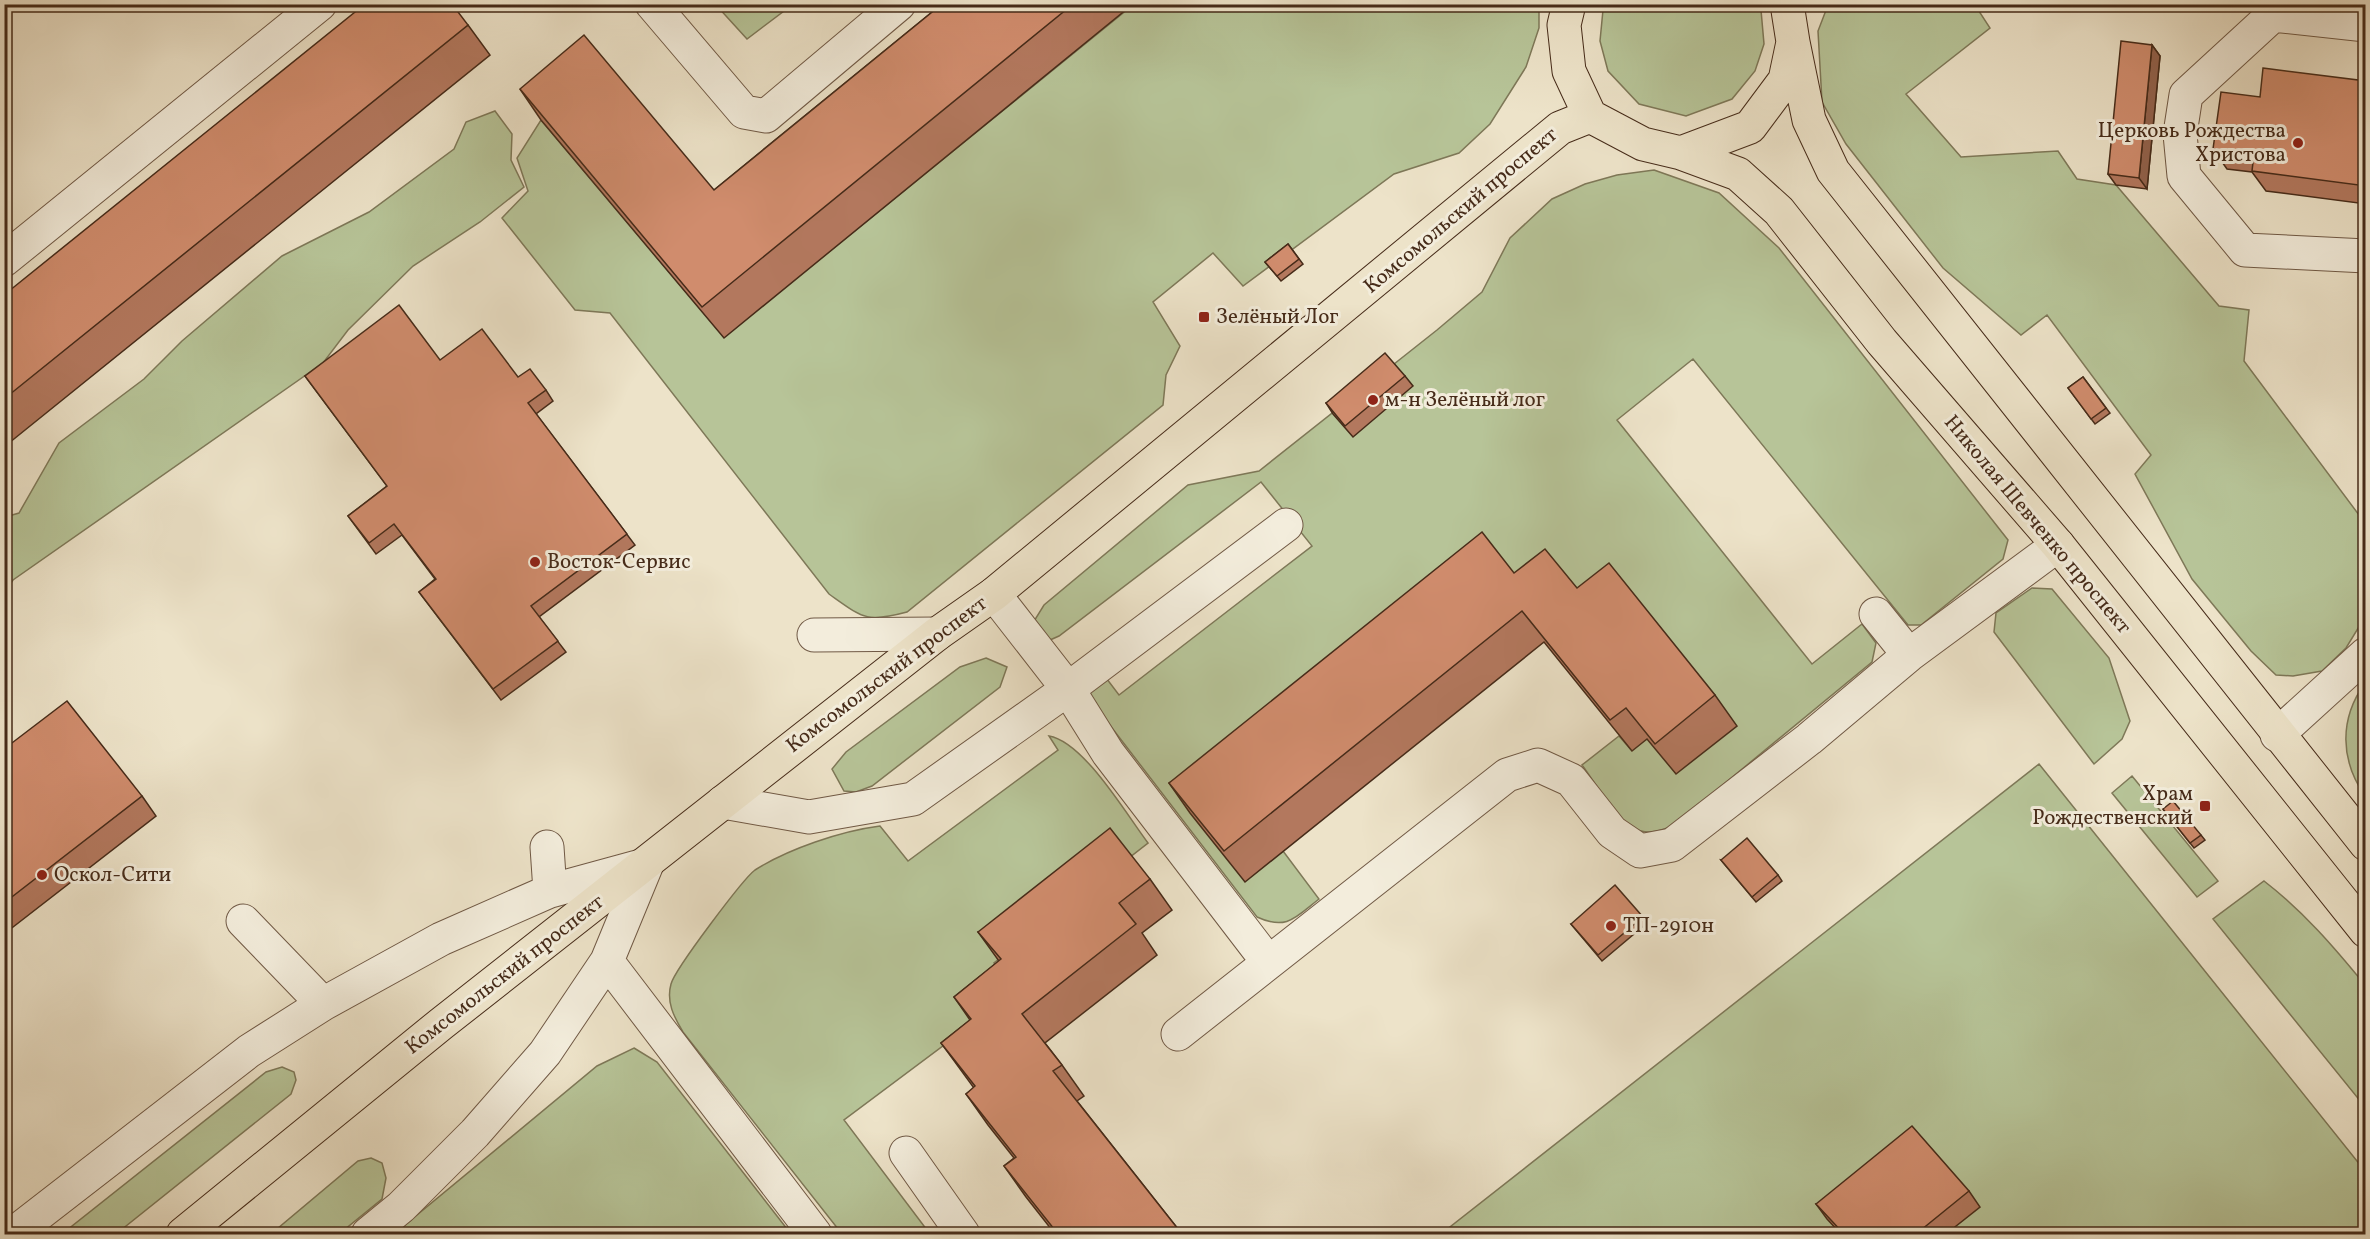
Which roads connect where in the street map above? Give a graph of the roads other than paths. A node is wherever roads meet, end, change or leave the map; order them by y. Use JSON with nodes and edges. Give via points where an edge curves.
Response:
{"nodes":[{"id":1,"x":320,"y":4,"type":"edge"},
{"id":2,"x":652,"y":4,"type":"edge"},
{"id":3,"x":899,"y":4,"type":"edge"},
{"id":4,"x":1569,"y":4,"type":"edge"},
{"id":5,"x":1786,"y":4,"type":"edge"},
{"id":6,"x":2366,"y":25,"type":"edge"},
{"id":7,"x":1793,"y":42,"type":"junction"},
{"id":8,"x":1590,"y":116,"type":"junction"},
{"id":9,"x":1681,"y":153,"type":"junction"},
{"id":10,"x":2366,"y":256,"type":"edge"},
{"id":11,"x":4,"y":260,"type":"edge"},
{"id":12,"x":1286,"y":525,"type":"dead end"},
{"id":13,"x":2058,"y":545,"type":"junction"},
{"id":14,"x":994,"y":594,"type":"junction"},
{"id":15,"x":1876,"y":614,"type":"dead end"},
{"id":16,"x":937,"y":634,"type":"junction"},
{"id":17,"x":814,"y":635,"type":"dead end"},
{"id":18,"x":2366,"y":654,"type":"edge"},
{"id":19,"x":1909,"y":655,"type":"junction"},
{"id":20,"x":1068,"y":689,"type":"junction"},
{"id":21,"x":2277,"y":735,"type":"junction"},
{"id":22,"x":723,"y":802,"type":"junction"},
{"id":23,"x":2366,"y":844,"type":"edge"},
{"id":24,"x":547,"y":847,"type":"dead end"},
{"id":25,"x":647,"y":864,"type":"junction"},
{"id":26,"x":550,"y":891,"type":"junction"},
{"id":27,"x":243,"y":921,"type":"dead end"},
{"id":28,"x":2366,"y":931,"type":"edge"},
{"id":29,"x":607,"y":961,"type":"junction"},
{"id":30,"x":1268,"y":962,"type":"junction"},
{"id":31,"x":323,"y":1004,"type":"junction"},
{"id":32,"x":1178,"y":1034,"type":"dead end"},
{"id":33,"x":906,"y":1153,"type":"dead end"},
{"id":34,"x":13,"y":1234,"type":"edge"},
{"id":35,"x":183,"y":1234,"type":"edge"},
{"id":36,"x":368,"y":1234,"type":"edge"},
{"id":37,"x":815,"y":1234,"type":"edge"},
{"id":38,"x":963,"y":1234,"type":"edge"}],
"edges":[{"from":1,"to":11,"type":"street"},
{"from":2,"to":3,"type":"street","via":[[744,112],[766,116]]},
{"from":4,"to":8,"type":"main road","via":[[1564,25],[1569,71]]},
{"from":5,"to":7,"type":"main road"},
{"from":6,"to":10,"type":"street","via":[[2273,15],[2186,95],[2180,134],[2184,176],[2245,250]]},
{"from":7,"to":9,"type":"main road","via":[[1785,81],[1750,127]]},
{"from":7,"to":21,"type":"main road","via":[[1809,120],[1833,171]]},
{"from":8,"to":9,"type":"main road","name":"Николая Шевченко проспект","via":[[1643,144]]},
{"from":8,"to":14,"type":"main road","name":"Комсомольский проспект","via":[[1560,128]]},
{"from":9,"to":13,"type":"main road","name":"Николая Шевченко проспект","via":[[1738,174],[1779,211],[1882,342]]},
{"from":12,"to":20,"type":"street"},
{"from":13,"to":19,"type":"street"},
{"from":13,"to":28,"type":"main road","name":"Николая Шевченко проспект"},
{"from":14,"to":16,"type":"main road","name":"Комсомольский проспект"},
{"from":14,"to":20,"type":"street"},
{"from":15,"to":19,"type":"street"},
{"from":16,"to":17,"type":"street"},
{"from":16,"to":22,"type":"main road","name":"Комсомольский проспект"},
{"from":18,"to":21,"type":"street"},
{"from":19,"to":30,"type":"street","via":[[1672,845],[1640,851],[1612,832],[1571,780],[1538,765],[1507,775]]},
{"from":20,"to":22,"type":"street","via":[[913,799],[808,817]]},
{"from":20,"to":30,"type":"street","via":[[1108,753]]},
{"from":21,"to":23,"type":"main road"},
{"from":22,"to":25,"type":"main road","name":"Комсомольский проспект"},
{"from":24,"to":26,"type":"street"},
{"from":25,"to":26,"type":"street"},
{"from":25,"to":29,"type":"street"},
{"from":25,"to":35,"type":"main road","name":"Комсомольский проспект"},
{"from":26,"to":31,"type":"street","via":[[441,939]]},
{"from":27,"to":31,"type":"street"},
{"from":29,"to":36,"type":"street","via":[[545,1053],[501,1105],[401,1207]]},
{"from":29,"to":37,"type":"street"},
{"from":30,"to":32,"type":"street"},
{"from":31,"to":34,"type":"street","via":[[249,1051]]},
{"from":33,"to":38,"type":"street"}]}
